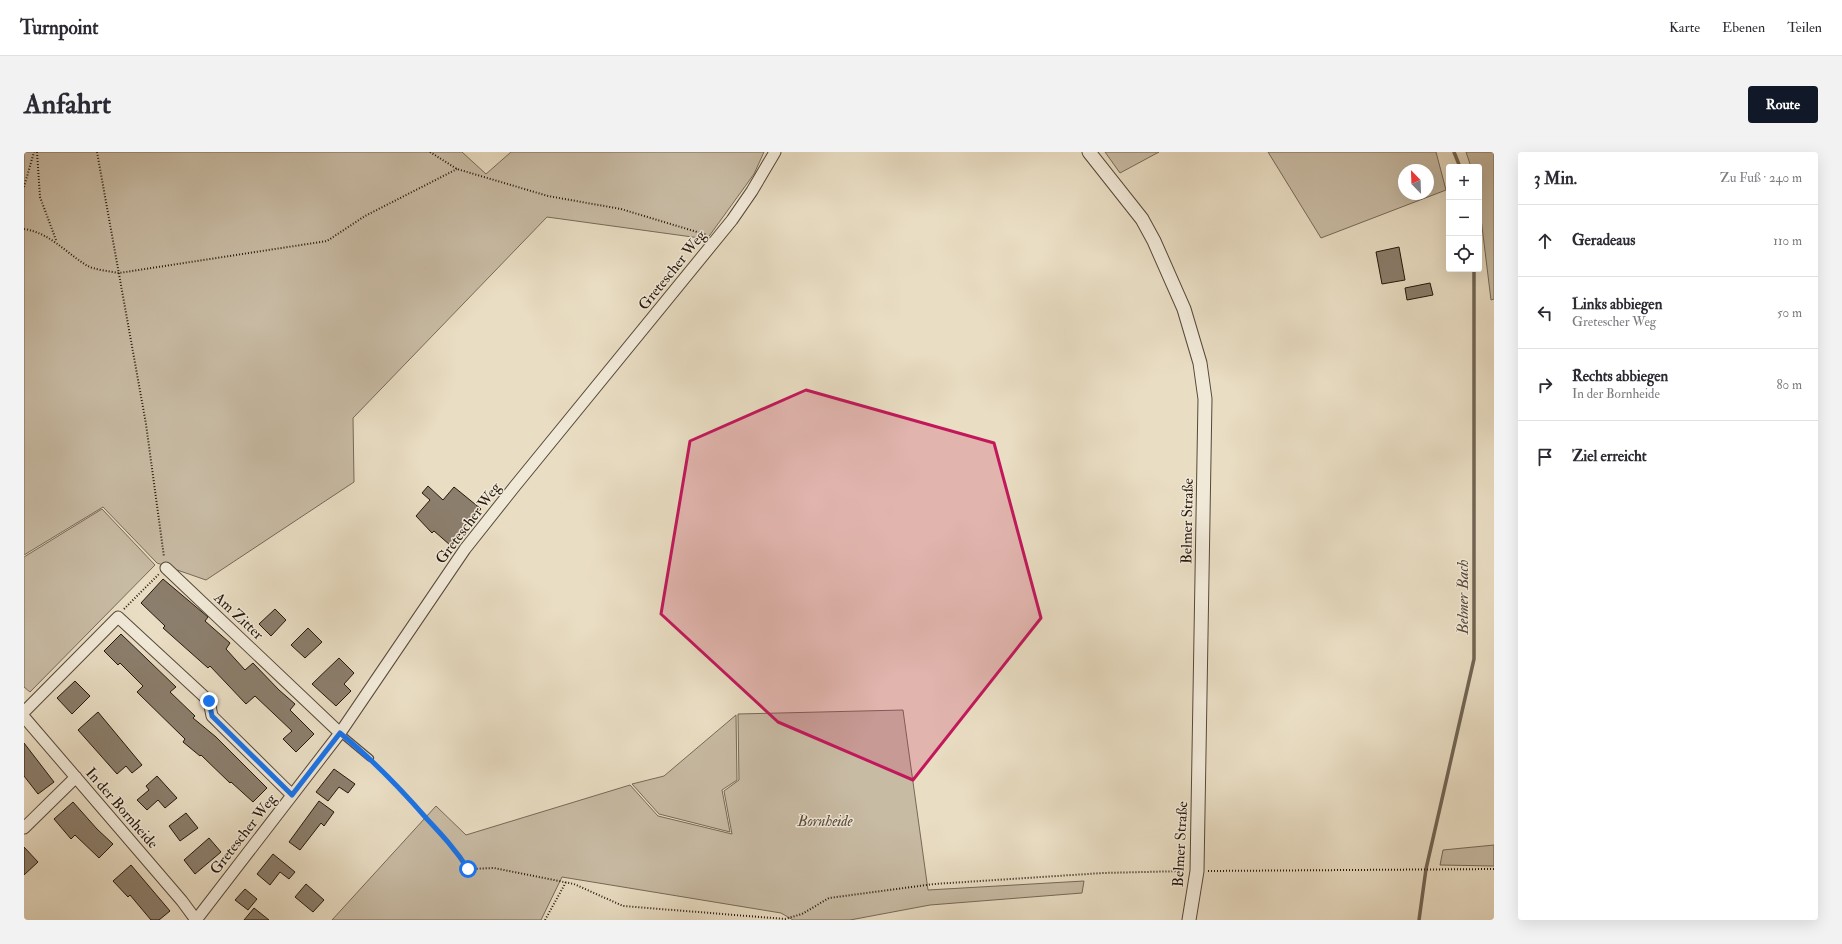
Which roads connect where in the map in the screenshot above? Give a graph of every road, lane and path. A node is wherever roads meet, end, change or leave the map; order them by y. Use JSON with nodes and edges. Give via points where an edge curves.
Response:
{"nodes":[{"id":1,"x":35,"y":152,"type":"edge"},
{"id":2,"x":97,"y":152,"type":"edge"},
{"id":3,"x":430,"y":152,"type":"edge"},
{"id":4,"x":775,"y":152,"type":"edge"},
{"id":5,"x":1089,"y":152,"type":"edge"},
{"id":6,"x":457,"y":169,"type":"junction"},
{"id":7,"x":24,"y":186,"type":"edge"},
{"id":8,"x":24,"y":229,"type":"edge"},
{"id":9,"x":717,"y":239,"type":"junction"},
{"id":10,"x":56,"y":241,"type":"junction"},
{"id":11,"x":119,"y":273,"type":"junction"},
{"id":12,"x":166,"y":568,"type":"junction"},
{"id":13,"x":118,"y":617,"type":"junction"},
{"id":14,"x":24,"y":712,"type":"edge"},
{"id":15,"x":24,"y":717,"type":"edge"},
{"id":16,"x":340,"y":733,"type":"junction"},
{"id":17,"x":370,"y":758,"type":"joint"},
{"id":18,"x":76,"y":777,"type":"junction"},
{"id":19,"x":292,"y":795,"type":"junction"},
{"id":20,"x":24,"y":828,"type":"edge"},
{"id":21,"x":1494,"y":869,"type":"edge"},
{"id":22,"x":1197,"y":871,"type":"junction"},
{"id":23,"x":566,"y":882,"type":"junction"},
{"id":24,"x":196,"y":920,"type":"edge"},
{"id":25,"x":545,"y":920,"type":"edge"},
{"id":26,"x":1189,"y":920,"type":"edge"}],
"edges":[{"from":1,"to":7,"type":"path"},
{"from":1,"to":10,"type":"path","via":[[40,197]]},
{"from":2,"to":11,"type":"path"},
{"from":3,"to":6,"type":"path"},
{"from":4,"to":9,"type":"street","name":"Gretescher Weg","via":[[752,191]]},
{"from":5,"to":22,"type":"street","name":"Belmer Straße","via":[[1142,219],[1184,308],[1200,363],[1205,399]]},
{"from":6,"to":9,"type":"path","via":[[548,196],[621,209]]},
{"from":6,"to":11,"type":"path","via":[[365,216],[327,241]]},
{"from":8,"to":10,"type":"path","via":[[33,230]]},
{"from":9,"to":16,"type":"street","name":"Gretescher Weg","via":[[470,543]]},
{"from":10,"to":11,"type":"path","via":[[87,266]]},
{"from":11,"to":12,"type":"path","via":[[146,424]]},
{"from":12,"to":13,"type":"path"},
{"from":12,"to":16,"type":"street","name":"Am Zitter"},
{"from":13,"to":14,"type":"street"},
{"from":13,"to":19,"type":"street","via":[[209,701],[212,716]]},
{"from":15,"to":18,"type":"street","name":"In der Bornheide"},
{"from":16,"to":17,"type":"lane"},
{"from":16,"to":19,"type":"street","name":"Gretescher Weg"},
{"from":17,"to":23,"type":"path","via":[[458,853],[468,869],[494,868]]},
{"from":18,"to":20,"type":"street"},
{"from":18,"to":24,"type":"street","name":"In der Bornheide"},
{"from":19,"to":24,"type":"street","name":"Gretescher Weg"},
{"from":21,"to":22,"type":"path"},
{"from":22,"to":23,"type":"path","via":[[1103,873],[934,884],[830,898],[802,914],[785,919],[623,906]]},
{"from":22,"to":26,"type":"street","name":"Belmer Straße"},
{"from":23,"to":25,"type":"path"}]}
